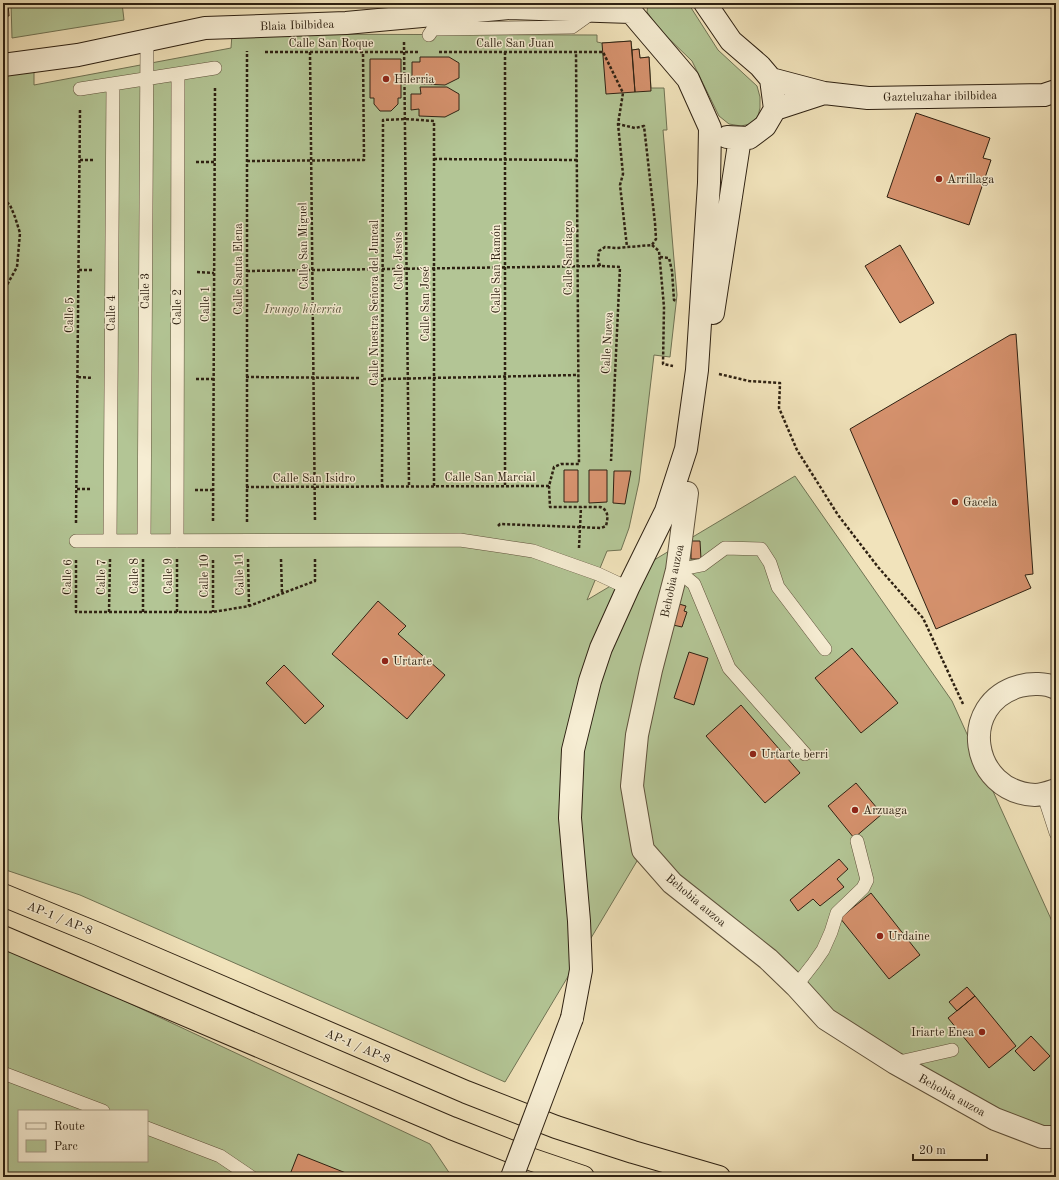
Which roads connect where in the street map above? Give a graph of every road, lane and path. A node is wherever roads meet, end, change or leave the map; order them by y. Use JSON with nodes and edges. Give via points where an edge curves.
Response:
{"nodes":[{"id":1,"x":705,"y":3,"type":"edge"},
{"id":2,"x":626,"y":6,"type":"edge"},
{"id":3,"x":595,"y":11,"type":"junction"},
{"id":4,"x":429,"y":34,"type":"dead end"},
{"id":5,"x":146,"y":40,"type":"junction"},
{"id":6,"x":404,"y":40,"type":"dead end"},
{"id":7,"x":241,"y":51,"type":"dead end"},
{"id":8,"x":263,"y":52,"type":"dead end"},
{"id":9,"x":310,"y":52,"type":"junction"},
{"id":10,"x":363,"y":52,"type":"junction"},
{"id":11,"x":404,"y":52,"type":"junction"},
{"id":12,"x":427,"y":52,"type":"dead end"},
{"id":13,"x":435,"y":52,"type":"dead end"},
{"id":14,"x":505,"y":52,"type":"junction"},
{"id":15,"x":576,"y":52,"type":"junction"},
{"id":16,"x":3,"y":65,"type":"edge"},
{"id":17,"x":215,"y":68,"type":"joint"},
{"id":18,"x":178,"y":74,"type":"junction"},
{"id":19,"x":145,"y":79,"type":"junction"},
{"id":20,"x":771,"y":79,"type":"junction"},
{"id":21,"x":113,"y":84,"type":"junction"},
{"id":22,"x":80,"y":89,"type":"joint"},
{"id":23,"x":1056,"y":91,"type":"edge"},
{"id":24,"x":824,"y":93,"type":"junction"},
{"id":25,"x":775,"y":109,"type":"junction"},
{"id":26,"x":405,"y":119,"type":"junction"},
{"id":27,"x":618,"y":124,"type":"junction"},
{"id":28,"x":710,"y":128,"type":"junction"},
{"id":29,"x":740,"y":138,"type":"junction"},
{"id":30,"x":434,"y":158,"type":"junction"},
{"id":31,"x":505,"y":159,"type":"junction"},
{"id":32,"x":577,"y":160,"type":"junction"},
{"id":33,"x":247,"y":161,"type":"junction"},
{"id":34,"x":311,"y":161,"type":"junction"},
{"id":35,"x":3,"y":199,"type":"edge"},
{"id":36,"x":652,"y":245,"type":"junction"},
{"id":37,"x":627,"y":247,"type":"junction"},
{"id":38,"x":660,"y":256,"type":"junction"},
{"id":39,"x":578,"y":266,"type":"junction"},
{"id":40,"x":600,"y":266,"type":"junction"},
{"id":41,"x":505,"y":267,"type":"junction"},
{"id":42,"x":407,"y":268,"type":"junction"},
{"id":43,"x":434,"y":268,"type":"junction"},
{"id":44,"x":383,"y":269,"type":"junction"},
{"id":45,"x":312,"y":270,"type":"junction"},
{"id":46,"x":247,"y":271,"type":"junction"},
{"id":47,"x":3,"y":292,"type":"edge"},
{"id":48,"x":673,"y":294,"type":"dead end"},
{"id":49,"x":663,"y":364,"type":"dead end"},
{"id":50,"x":697,"y":370,"type":"junction"},
{"id":51,"x":578,"y":375,"type":"junction"},
{"id":52,"x":505,"y":376,"type":"junction"},
{"id":53,"x":246,"y":377,"type":"junction"},
{"id":54,"x":314,"y":378,"type":"junction"},
{"id":55,"x":361,"y":378,"type":"dead end"},
{"id":56,"x":408,"y":378,"type":"junction"},
{"id":57,"x":434,"y":378,"type":"junction"},
{"id":58,"x":382,"y":379,"type":"junction"},
{"id":59,"x":611,"y":461,"type":"dead end"},
{"id":60,"x":579,"y":464,"type":"joint"},
{"id":61,"x":434,"y":486,"type":"junction"},
{"id":62,"x":505,"y":486,"type":"junction"},
{"id":63,"x":549,"y":486,"type":"junction"},
{"id":64,"x":246,"y":487,"type":"junction"},
{"id":65,"x":314,"y":487,"type":"junction"},
{"id":66,"x":382,"y":487,"type":"junction"},
{"id":67,"x":409,"y":487,"type":"junction"},
{"id":68,"x":687,"y":493,"type":"dead end"},
{"id":69,"x":581,"y":507,"type":"junction"},
{"id":70,"x":580,"y":528,"type":"junction"},
{"id":71,"x":280,"y":540,"type":"junction"},
{"id":72,"x":315,"y":540,"type":"junction"},
{"id":73,"x":76,"y":541,"type":"junction"},
{"id":74,"x":110,"y":541,"type":"junction"},
{"id":75,"x":144,"y":541,"type":"junction"},
{"id":76,"x":177,"y":541,"type":"junction"},
{"id":77,"x":213,"y":541,"type":"junction"},
{"id":78,"x":247,"y":541,"type":"junction"},
{"id":79,"x":492,"y":545,"type":"junction"},
{"id":80,"x":579,"y":548,"type":"dead end"},
{"id":81,"x":677,"y":570,"type":"junction"},
{"id":82,"x":315,"y":582,"type":"dead end"},
{"id":83,"x":628,"y":588,"type":"junction"},
{"id":84,"x":282,"y":593,"type":"junction"},
{"id":85,"x":249,"y":606,"type":"junction"},
{"id":86,"x":109,"y":612,"type":"junction"},
{"id":87,"x":143,"y":612,"type":"junction"},
{"id":88,"x":177,"y":612,"type":"junction"},
{"id":89,"x":213,"y":612,"type":"junction"},
{"id":90,"x":825,"y":649,"type":"dead end"},
{"id":91,"x":1056,"y":688,"type":"edge"},
{"id":92,"x":978,"y":735,"type":"junction"},
{"id":93,"x":805,"y":754,"type":"dead end"},
{"id":94,"x":1050,"y":792,"type":"edge"},
{"id":95,"x":1056,"y":833,"type":"edge"},
{"id":96,"x":857,"y":841,"type":"dead end"},
{"id":97,"x":3,"y":895,"type":"edge"},
{"id":98,"x":3,"y":937,"type":"edge"},
{"id":99,"x":796,"y":986,"type":"junction"},
{"id":100,"x":952,"y":1050,"type":"dead end"},
{"id":101,"x":895,"y":1063,"type":"junction"},
{"id":102,"x":3,"y":1073,"type":"edge"},
{"id":103,"x":100,"y":1110,"type":"edge"},
{"id":104,"x":148,"y":1128,"type":"edge"},
{"id":105,"x":1056,"y":1137,"type":"edge"},
{"id":106,"x":251,"y":1177,"type":"edge"},
{"id":107,"x":512,"y":1177,"type":"edge"},
{"id":108,"x":583,"y":1177,"type":"edge"},
{"id":109,"x":720,"y":1177,"type":"edge"}],
"edges":[{"from":1,"to":20,"type":"street","via":[[731,41]]},
{"from":2,"to":3,"type":"street","name":"Blaia Ibilbidea"},
{"from":2,"to":28,"type":"street","via":[[688,79]]},
{"from":3,"to":4,"type":"lane","via":[[572,27],[433,29]]},
{"from":3,"to":5,"type":"street","name":"Blaia Ibilbidea","via":[[509,8],[346,23],[205,28]]},
{"from":5,"to":16,"type":"street","name":"Blaia Ibilbidea","via":[[78,55]]},
{"from":5,"to":19,"type":"lane","name":"Calle 3"},
{"from":6,"to":11,"type":"path","name":"Calle Jesús"},
{"from":7,"to":33,"type":"path","name":"Calle Santa Elena","via":[[247,51]]},
{"from":8,"to":9,"type":"path","name":"Calle San Roque"},
{"from":9,"to":10,"type":"path","name":"Calle San Roque"},
{"from":9,"to":34,"type":"path","name":"Calle San Miguel"},
{"from":10,"to":11,"type":"path","name":"Calle San Roque"},
{"from":10,"to":34,"type":"path","via":[[364,160]]},
{"from":11,"to":12,"type":"path","name":"Calle San Roque"},
{"from":11,"to":26,"type":"path","name":"Calle Jesús"},
{"from":13,"to":14,"type":"path","name":"Calle San Juan"},
{"from":14,"to":15,"type":"path","name":"Calle San Juan"},
{"from":14,"to":31,"type":"path","name":"Calle San Ramón"},
{"from":15,"to":27,"type":"path","name":"Calle San Juan","via":[[603,52],[623,93]]},
{"from":15,"to":32,"type":"path","name":"Calle Santiago"},
{"from":17,"to":18,"type":"lane"},
{"from":17,"to":77,"type":"path","name":"Calle 1"},
{"from":18,"to":19,"type":"lane"},
{"from":18,"to":76,"type":"lane","name":"Calle 2"},
{"from":19,"to":21,"type":"lane"},
{"from":19,"to":75,"type":"lane","name":"Calle 3"},
{"from":20,"to":24,"type":"street","name":"Gazteluzahar ibilbidea"},
{"from":20,"to":25,"type":"street"},
{"from":21,"to":22,"type":"lane"},
{"from":21,"to":74,"type":"lane","name":"Calle 4"},
{"from":22,"to":73,"type":"path","name":"Calle 5"},
{"from":23,"to":24,"type":"street","name":"Gazteluzahar ibilbidea","via":[[1044,95],[868,98]]},
{"from":24,"to":25,"type":"street","name":"Gazteluzahar ibilbidea"},
{"from":25,"to":29,"type":"street","via":[[765,126],[748,138]]},
{"from":26,"to":30,"type":"path","name":"Calle San José","via":[[434,121]]},
{"from":26,"to":42,"type":"path","name":"Calle Jesús"},
{"from":26,"to":44,"type":"path","name":"Calle Nuestra Señora del Juncal","via":[[384,120]]},
{"from":27,"to":36,"type":"path","via":[[635,128],[644,126],[655,223],[656,239]]},
{"from":27,"to":37,"type":"path","via":[[623,174],[620,185]]},
{"from":28,"to":29,"type":"street","via":[[727,137]]},
{"from":28,"to":50,"type":"street"},
{"from":29,"to":50,"type":"street","via":[[714,308]]},
{"from":30,"to":31,"type":"path"},
{"from":30,"to":43,"type":"path","name":"Calle San José"},
{"from":31,"to":32,"type":"path"},
{"from":31,"to":41,"type":"path","name":"Calle San Ramón"},
{"from":32,"to":39,"type":"path","name":"Calle Santiago"},
{"from":33,"to":34,"type":"path"},
{"from":33,"to":46,"type":"path","name":"Calle Santa Elena"},
{"from":34,"to":45,"type":"path","name":"Calle San Miguel"},
{"from":35,"to":47,"type":"path","via":[[10,205],[20,233],[17,267]]},
{"from":36,"to":37,"type":"path"},
{"from":36,"to":38,"type":"path","via":[[659,251]]},
{"from":37,"to":40,"type":"path","via":[[605,247],[599,251]]},
{"from":38,"to":48,"type":"path","via":[[669,258]]},
{"from":38,"to":49,"type":"path","via":[[664,307]]},
{"from":39,"to":40,"type":"path","name":"Calle Nueva"},
{"from":39,"to":41,"type":"path","name":"Calle Nueva"},
{"from":39,"to":51,"type":"path","name":"Calle Santiago"},
{"from":40,"to":59,"type":"path","name":"Calle Nueva","via":[[620,267]]},
{"from":41,"to":43,"type":"path","name":"Calle Nueva"},
{"from":41,"to":52,"type":"path","name":"Calle San Ramón"},
{"from":42,"to":43,"type":"path","name":"Calle Nueva"},
{"from":42,"to":44,"type":"path","name":"Calle Nueva"},
{"from":42,"to":56,"type":"path","name":"Calle Jesús"},
{"from":43,"to":57,"type":"path","name":"Calle San José"},
{"from":44,"to":45,"type":"path","name":"Calle Nueva"},
{"from":44,"to":58,"type":"path","name":"Calle Nuestra Señora del Juncal"},
{"from":45,"to":46,"type":"path","name":"Calle Nueva"},
{"from":45,"to":54,"type":"path","name":"Calle San Miguel"},
{"from":46,"to":53,"type":"path","name":"Calle Santa Elena"},
{"from":50,"to":83,"type":"street","via":[[686,449],[666,511]]},
{"from":50,"to":92,"type":"path","via":[[749,381],[780,383],[779,408],[798,450],[838,515],[878,567],[923,618]]},
{"from":51,"to":52,"type":"path"},
{"from":51,"to":60,"type":"path","name":"Calle Santiago"},
{"from":52,"to":57,"type":"path"},
{"from":52,"to":62,"type":"path","name":"Calle San Ramón"},
{"from":53,"to":54,"type":"path"},
{"from":53,"to":64,"type":"path","name":"Calle Santa Elena"},
{"from":54,"to":55,"type":"path"},
{"from":54,"to":65,"type":"path","name":"Calle San Miguel"},
{"from":56,"to":57,"type":"path"},
{"from":56,"to":58,"type":"path"},
{"from":56,"to":67,"type":"path","name":"Calle Jesús"},
{"from":57,"to":61,"type":"path","name":"Calle San José"},
{"from":58,"to":66,"type":"path","name":"Calle Nuestra Señora del Juncal"},
{"from":60,"to":63,"type":"path","name":"Calle San Marcial","via":[[561,464],[554,467]]},
{"from":61,"to":62,"type":"path","name":"Calle San Marcial"},
{"from":61,"to":67,"type":"path","name":"Calle San Marcial"},
{"from":62,"to":63,"type":"path","name":"Calle San Marcial"},
{"from":63,"to":69,"type":"path","via":[[550,507]]},
{"from":64,"to":65,"type":"path","name":"Calle San Isidro"},
{"from":64,"to":78,"type":"path","name":"Calle 11"},
{"from":65,"to":66,"type":"path","name":"Calle San Isidro"},
{"from":65,"to":72,"type":"path","name":"Calle San Miguel"},
{"from":66,"to":67,"type":"path","name":"Calle San Isidro"},
{"from":68,"to":81,"type":"street","name":"Behobia auzoa"},
{"from":69,"to":70,"type":"path"},
{"from":69,"to":70,"type":"path","via":[[604,508],[608,520],[606,526],[601,528]]},
{"from":70,"to":79,"type":"path","via":[[500,524],[494,530]]},
{"from":70,"to":80,"type":"path"},
{"from":71,"to":72,"type":"lane"},
{"from":71,"to":78,"type":"lane"},
{"from":71,"to":84,"type":"path"},
{"from":72,"to":79,"type":"lane","via":[[460,540]]},
{"from":73,"to":74,"type":"lane"},
{"from":73,"to":86,"type":"path","name":"Calle 6","via":[[76,612]]},
{"from":74,"to":75,"type":"lane"},
{"from":74,"to":86,"type":"path","name":"Calle 7"},
{"from":75,"to":76,"type":"lane"},
{"from":75,"to":87,"type":"path","name":"Calle 8"},
{"from":76,"to":77,"type":"lane"},
{"from":76,"to":88,"type":"path","name":"Calle 9"},
{"from":77,"to":78,"type":"lane"},
{"from":77,"to":89,"type":"path","name":"Calle 10"},
{"from":78,"to":85,"type":"path","name":"Calle 11"},
{"from":79,"to":83,"type":"lane","via":[[533,551],[598,574]]},
{"from":81,"to":90,"type":"lane","via":[[702,565],[725,548],[761,549],[770,563],[778,587]]},
{"from":81,"to":93,"type":"lane","via":[[694,584],[729,668]]},
{"from":81,"to":99,"type":"street","name":"Behobia auzoa","via":[[637,735],[632,786],[643,850],[672,883],[768,959]]},
{"from":82,"to":84,"type":"path"},
{"from":83,"to":107,"type":"street","bridge":true,"via":[[590,681],[573,750],[570,818],[581,970],[572,1018]]},
{"from":84,"to":85,"type":"path"},
{"from":85,"to":89,"type":"path"},
{"from":86,"to":87,"type":"path"},
{"from":87,"to":88,"type":"path"},
{"from":88,"to":89,"type":"path"},
{"from":91,"to":92,"type":"street","via":[[1030,683],[1010,689],[991,703],[981,721]]},
{"from":92,"to":94,"type":"street","via":[[983,762],[993,777],[1012,790],[1036,795]]},
{"from":94,"to":95,"type":"lane"},
{"from":96,"to":99,"type":"lane","via":[[867,880],[863,888],[837,913],[823,950]]},
{"from":97,"to":109,"type":"highway","name":"AP-1 / AP-8","via":[[466,1092],[556,1127]]},
{"from":98,"to":108,"type":"highway","via":[[451,1128]]},
{"from":99,"to":101,"type":"street","name":"Behobia auzoa","via":[[826,1019]]},
{"from":100,"to":101,"type":"lane"},
{"from":101,"to":105,"type":"street","name":"Behobia auzoa","via":[[996,1119],[1042,1137]]},
{"from":102,"to":103,"type":"lane"},
{"from":104,"to":106,"type":"lane","via":[[220,1156]]}]}
